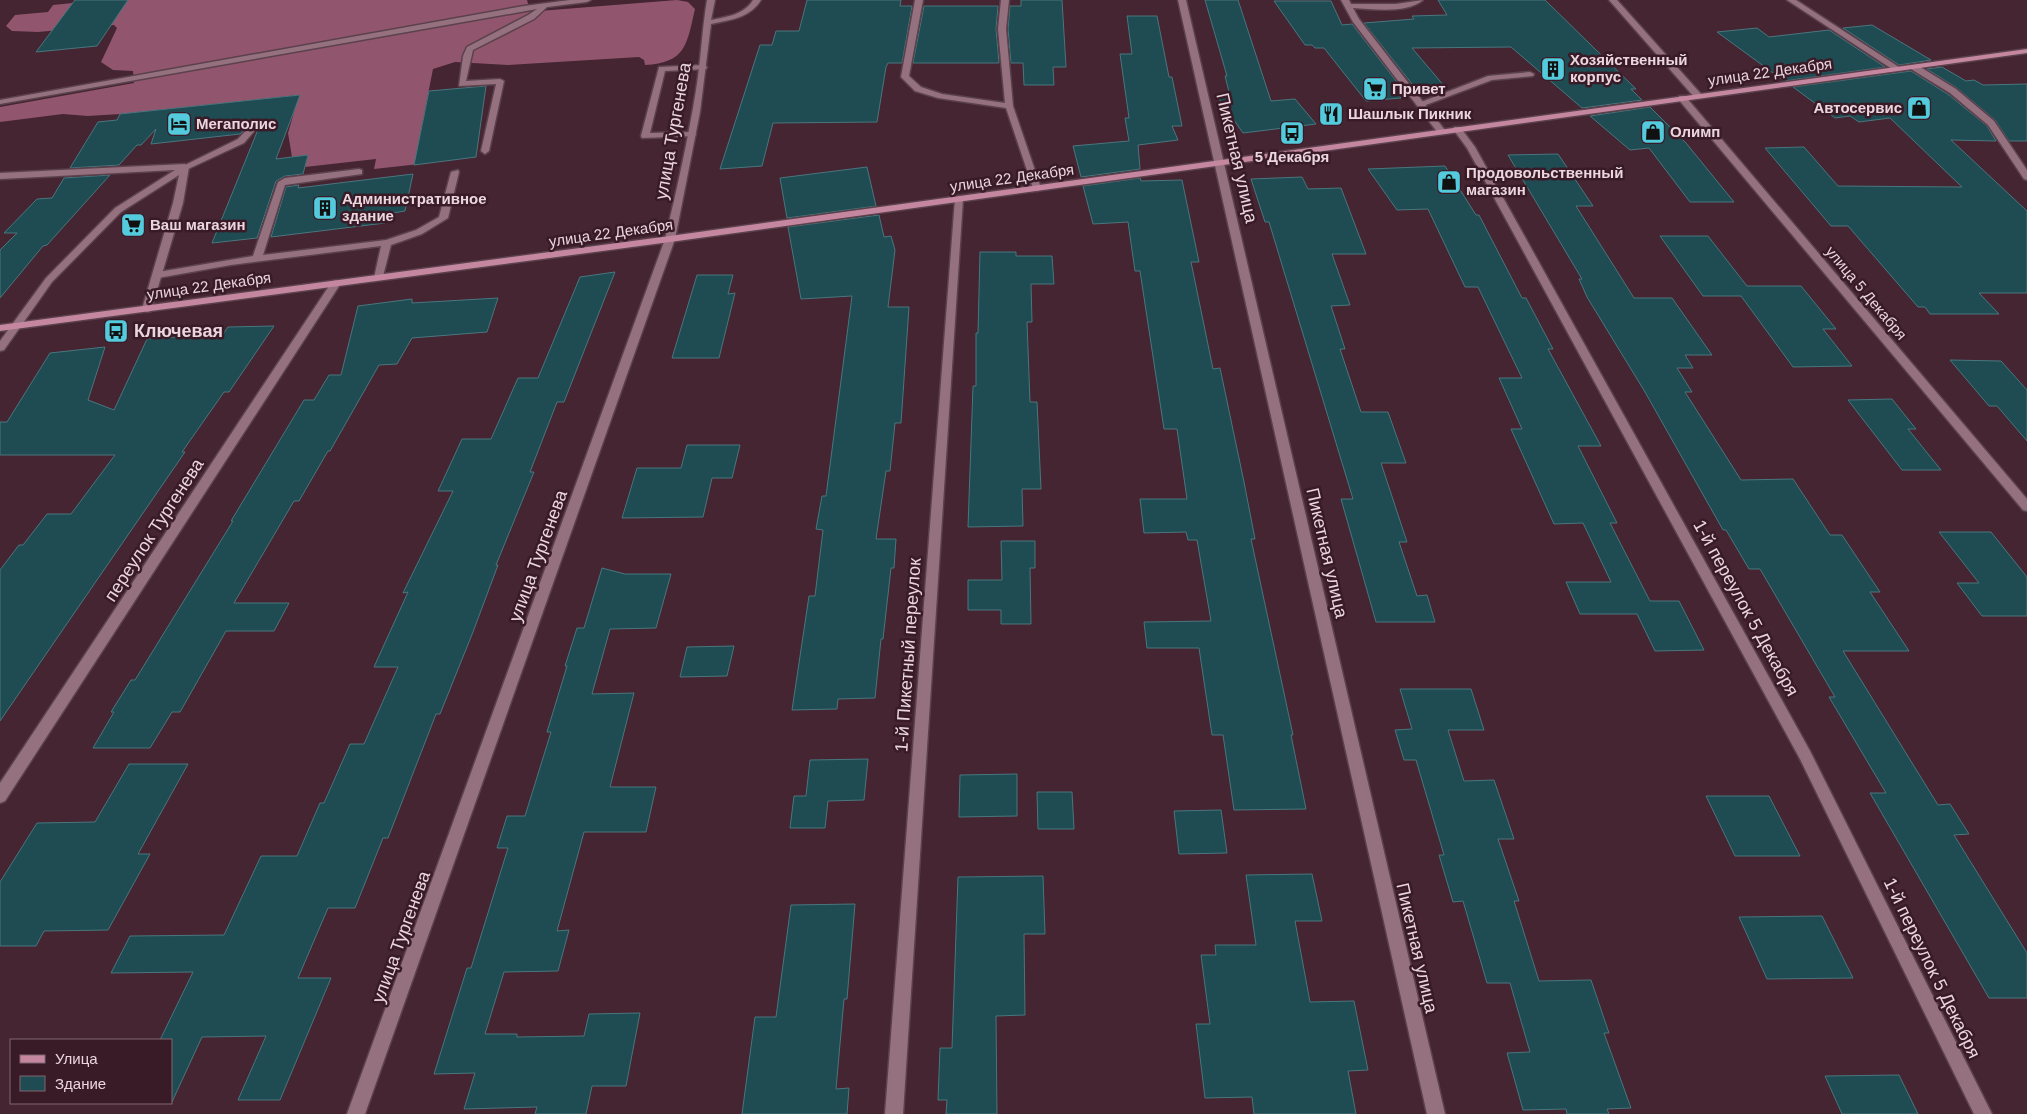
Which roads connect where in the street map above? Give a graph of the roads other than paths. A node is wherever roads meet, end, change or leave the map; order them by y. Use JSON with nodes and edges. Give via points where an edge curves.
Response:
{"nodes":[{"id":1,"x":587,"y":0,"type":"edge"},
{"id":2,"x":712,"y":0,"type":"edge"},
{"id":3,"x":757,"y":0,"type":"edge"},
{"id":4,"x":920,"y":0,"type":"edge"},
{"id":5,"x":1005,"y":0,"type":"edge"},
{"id":6,"x":1182,"y":0,"type":"edge"},
{"id":7,"x":1419,"y":0,"type":"edge"},
{"id":8,"x":1613,"y":0,"type":"edge"},
{"id":9,"x":1791,"y":0,"type":"edge"},
{"id":10,"x":1347,"y":3,"type":"edge"},
{"id":11,"x":545,"y":5,"type":"junction"},
{"id":12,"x":706,"y":23,"type":"junction"},
{"id":13,"x":2027,"y":51,"type":"edge"},
{"id":14,"x":703,"y":67,"type":"junction"},
{"id":15,"x":1914,"y":67,"type":"junction"},
{"id":16,"x":1898,"y":69,"type":"junction"},
{"id":17,"x":1530,"y":74,"type":"dead end"},
{"id":18,"x":1698,"y":96,"type":"junction"},
{"id":19,"x":1682,"y":98,"type":"junction"},
{"id":20,"x":0,"y":102,"type":"edge"},
{"id":21,"x":1420,"y":104,"type":"junction"},
{"id":22,"x":1009,"y":106,"type":"junction"},
{"id":23,"x":252,"y":129,"type":"dead end"},
{"id":24,"x":1457,"y":129,"type":"junction"},
{"id":25,"x":1441,"y":131,"type":"junction"},
{"id":26,"x":692,"y":134,"type":"junction"},
{"id":27,"x":485,"y":151,"type":"dead end"},
{"id":28,"x":1219,"y":162,"type":"junction"},
{"id":29,"x":184,"y":167,"type":"junction"},
{"id":30,"x":359,"y":172,"type":"dead end"},
{"id":31,"x":455,"y":172,"type":"dead end"},
{"id":32,"x":0,"y":176,"type":"edge"},
{"id":33,"x":2027,"y":177,"type":"edge"},
{"id":34,"x":1037,"y":188,"type":"junction"},
{"id":35,"x":959,"y":199,"type":"junction"},
{"id":36,"x":670,"y":239,"type":"junction"},
{"id":37,"x":387,"y":242,"type":"junction"},
{"id":38,"x":257,"y":259,"type":"junction"},
{"id":39,"x":158,"y":275,"type":"junction"},
{"id":40,"x":379,"y":278,"type":"junction"},
{"id":41,"x":336,"y":284,"type":"junction"},
{"id":42,"x":147,"y":309,"type":"junction"},
{"id":43,"x":16,"y":326,"type":"junction"},
{"id":44,"x":0,"y":328,"type":"edge"},
{"id":45,"x":0,"y":348,"type":"edge"},
{"id":46,"x":2027,"y":507,"type":"edge"},
{"id":47,"x":0,"y":796,"type":"edge"},
{"id":48,"x":356,"y":1114,"type":"edge"},
{"id":49,"x":894,"y":1114,"type":"edge"},
{"id":50,"x":1436,"y":1114,"type":"edge"},
{"id":51,"x":1983,"y":1114,"type":"edge"}],
"edges":[{"from":1,"to":11,"type":"street"},
{"from":2,"to":12,"type":"street","name":"улица Тургенева"},
{"from":3,"to":12,"type":"street","via":[[755,5],[739,15]]},
{"from":4,"to":22,"type":"street","via":[[905,77],[918,89],[941,96]]},
{"from":5,"to":22,"type":"street","via":[[1002,28]]},
{"from":6,"to":28,"type":"street","name":"Пикетная улица"},
{"from":7,"to":10,"type":"street","via":[[1405,6]]},
{"from":8,"to":18,"type":"street"},
{"from":9,"to":16,"type":"street"},
{"from":10,"to":21,"type":"street","via":[[1356,20]]},
{"from":11,"to":20,"type":"street"},
{"from":11,"to":27,"type":"street","via":[[531,17],[470,50],[467,56],[462,84],[500,81]]},
{"from":12,"to":14,"type":"street","name":"улица Тургенева"},
{"from":13,"to":15,"type":"main road","name":"улица 22 Декабря"},
{"from":14,"to":26,"type":"street","name":"улица Тургенева"},
{"from":14,"to":26,"type":"street","via":[[662,69],[645,136]]},
{"from":15,"to":16,"type":"main road","name":"улица 22 Декабря"},
{"from":15,"to":33,"type":"street","via":[[1953,91],[1991,123]]},
{"from":16,"to":18,"type":"main road","name":"улица 22 Декабря"},
{"from":17,"to":21,"type":"street","via":[[1491,78]]},
{"from":18,"to":19,"type":"main road","name":"улица 22 Декабря"},
{"from":19,"to":24,"type":"main road","name":"улица 22 Декабря"},
{"from":19,"to":46,"type":"street","name":"улица 5 Декабря"},
{"from":21,"to":25,"type":"street"},
{"from":22,"to":34,"type":"street"},
{"from":23,"to":29,"type":"street","via":[[241,141]]},
{"from":24,"to":25,"type":"main road","name":"улица 22 Декабря"},
{"from":24,"to":51,"type":"street","name":"1-й переулок 5 Декабря","via":[[1472,147],[1806,755]]},
{"from":25,"to":28,"type":"main road","name":"улица 22 Декабря"},
{"from":26,"to":36,"type":"street","name":"улица Тургенева"},
{"from":28,"to":34,"type":"main road","name":"улица 22 Декабря"},
{"from":28,"to":50,"type":"street","name":"Пикетная улица"},
{"from":29,"to":32,"type":"street"},
{"from":29,"to":39,"type":"street","via":[[178,203]]},
{"from":29,"to":43,"type":"street","via":[[118,210],[49,280]]},
{"from":30,"to":38,"type":"street","via":[[281,184]]},
{"from":31,"to":37,"type":"street","via":[[443,218],[418,232]]},
{"from":34,"to":35,"type":"main road","name":"улица 22 Декабря"},
{"from":35,"to":36,"type":"main road","name":"улица 22 Декабря"},
{"from":35,"to":49,"type":"street","name":"1-й Пикетный переулок"},
{"from":36,"to":40,"type":"main road","name":"улица 22 Декабря"},
{"from":36,"to":48,"type":"street","name":"улица Тургенева"},
{"from":37,"to":38,"type":"street"},
{"from":37,"to":40,"type":"street"},
{"from":38,"to":39,"type":"street"},
{"from":39,"to":42,"type":"street"},
{"from":40,"to":41,"type":"main road","name":"улица 22 Декабря"},
{"from":41,"to":42,"type":"main road","name":"улица 22 Декабря"},
{"from":41,"to":47,"type":"street","name":"переулок Тургенева"},
{"from":42,"to":43,"type":"main road","name":"улица 22 Декабря"},
{"from":43,"to":44,"type":"main road","name":"улица 22 Декабря"},
{"from":43,"to":45,"type":"street"}]}
